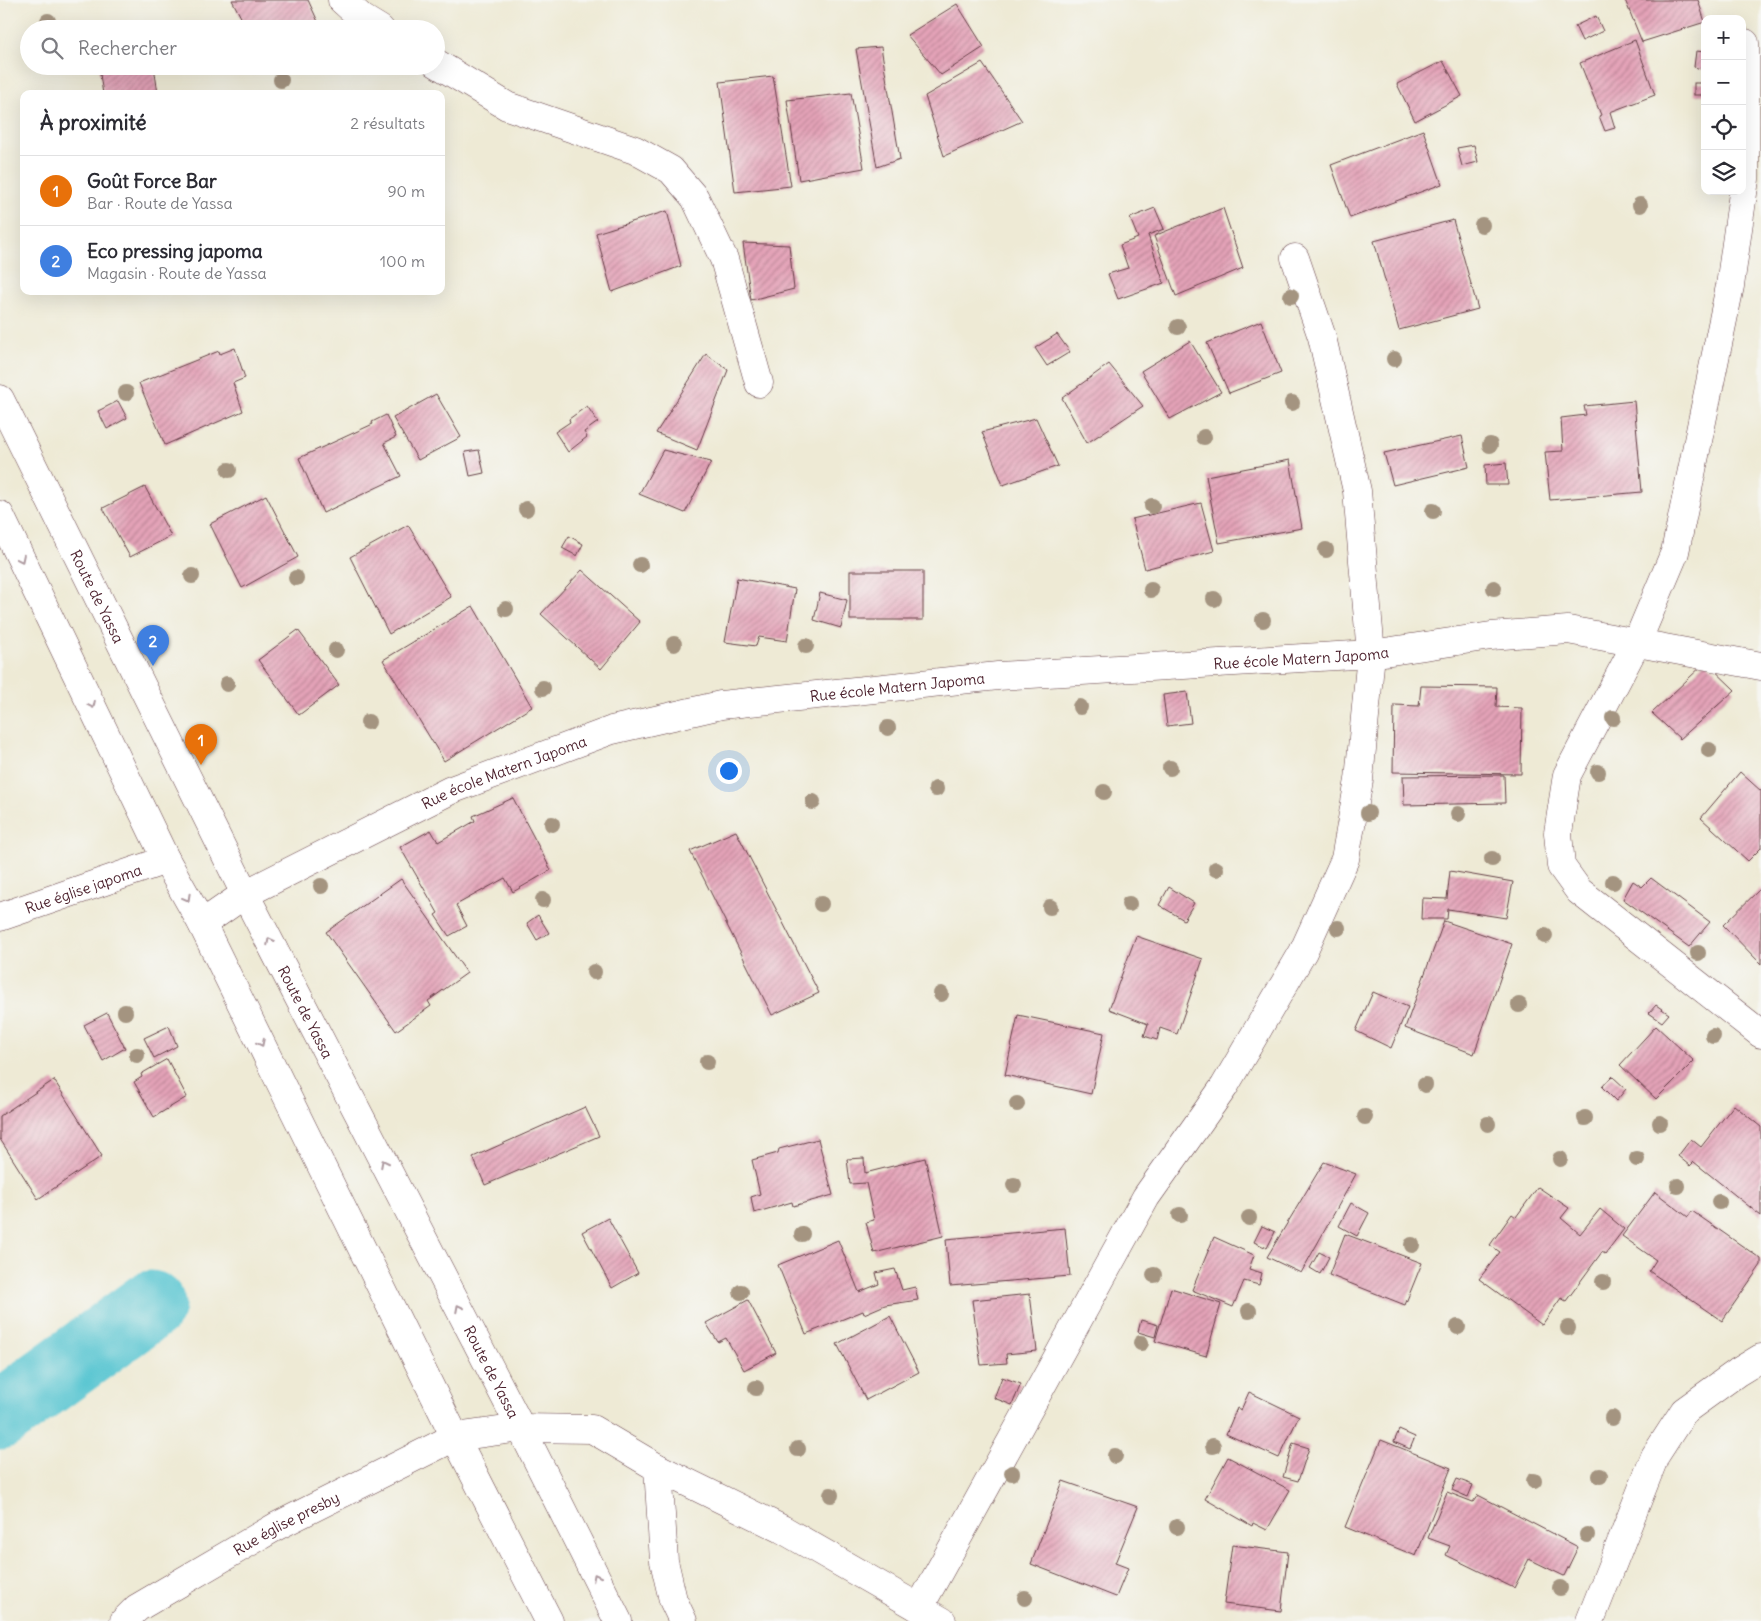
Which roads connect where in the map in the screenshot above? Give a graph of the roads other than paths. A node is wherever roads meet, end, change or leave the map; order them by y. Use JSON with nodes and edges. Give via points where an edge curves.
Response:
{"nodes":[{"id":1,"x":342,"y":0,"type":"edge"},
{"id":2,"x":365,"y":20,"type":"edge"},
{"id":3,"x":1745,"y":60,"type":"edge"},
{"id":4,"x":445,"y":68,"type":"edge"},
{"id":5,"x":1295,"y":258,"type":"dead end"},
{"id":6,"x":759,"y":383,"type":"dead end"},
{"id":7,"x":0,"y":398,"type":"edge"},
{"id":8,"x":0,"y":515,"type":"edge"},
{"id":9,"x":1637,"y":642,"type":"junction"},
{"id":10,"x":1371,"y":654,"type":"junction"},
{"id":11,"x":1761,"y":666,"type":"edge"},
{"id":12,"x":166,"y":860,"type":"junction"},
{"id":13,"x":245,"y":894,"type":"junction"},
{"id":14,"x":0,"y":917,"type":"edge"},
{"id":15,"x":202,"y":924,"type":"junction"},
{"id":16,"x":1761,"y":1034,"type":"edge"},
{"id":17,"x":1761,"y":1358,"type":"edge"},
{"id":18,"x":521,"y":1428,"type":"junction"},
{"id":19,"x":455,"y":1437,"type":"junction"},
{"id":20,"x":658,"y":1468,"type":"junction"},
{"id":21,"x":930,"y":1615,"type":"edge"},
{"id":22,"x":124,"y":1621,"type":"edge"},
{"id":23,"x":549,"y":1621,"type":"edge"},
{"id":24,"x":618,"y":1621,"type":"edge"},
{"id":25,"x":683,"y":1621,"type":"edge"},
{"id":26,"x":1590,"y":1621,"type":"edge"}],
"edges":[{"from":1,"to":2,"type":"street"},
{"from":3,"to":9,"type":"street","via":[[1745,178],[1730,286],[1675,552]]},
{"from":4,"to":6,"type":"street","via":[[507,106],[635,150],[671,170],[695,198],[724,259]]},
{"from":5,"to":10,"type":"street","via":[[1322,337],[1357,491]]},
{"from":7,"to":13,"type":"street","name":"Route de Yassa"},
{"from":8,"to":12,"type":"street","one_way":true},
{"from":9,"to":10,"type":"street","name":"Rue école Matern Japoma","via":[[1568,630],[1491,636]]},
{"from":9,"to":11,"type":"street"},
{"from":9,"to":16,"type":"street","via":[[1567,775],[1558,833],[1561,866],[1578,891]]},
{"from":10,"to":13,"type":"street","name":"Rue école Matern Japoma","via":[[998,676],[722,706],[612,730],[450,790]]},
{"from":10,"to":21,"type":"street","via":[[1359,780],[1345,859],[1303,952],[1224,1087],[1146,1197]]},
{"from":12,"to":14,"type":"street","name":"Rue église japoma"},
{"from":12,"to":15,"type":"street","one_way":true},
{"from":13,"to":15,"type":"street","name":"Rue école Matern Japoma"},
{"from":18,"to":13,"type":"street","name":"Route de Yassa","one_way":true},
{"from":15,"to":19,"type":"street","one_way":true},
{"from":17,"to":26,"type":"street","via":[[1684,1411],[1654,1456]]},
{"from":18,"to":19,"type":"street","name":"Rue église presby"},
{"from":18,"to":20,"type":"street","name":"Rue église presby","via":[[592,1429]]},
{"from":24,"to":18,"type":"street","name":"Route de Yassa","one_way":true},
{"from":19,"to":22,"type":"street","name":"Rue église presby","via":[[277,1526],[137,1608]]},
{"from":19,"to":23,"type":"street"},
{"from":20,"to":21,"type":"street","name":"Rue église presby","via":[[782,1529]]},
{"from":20,"to":25,"type":"street","via":[[664,1561],[673,1600]]}]}
